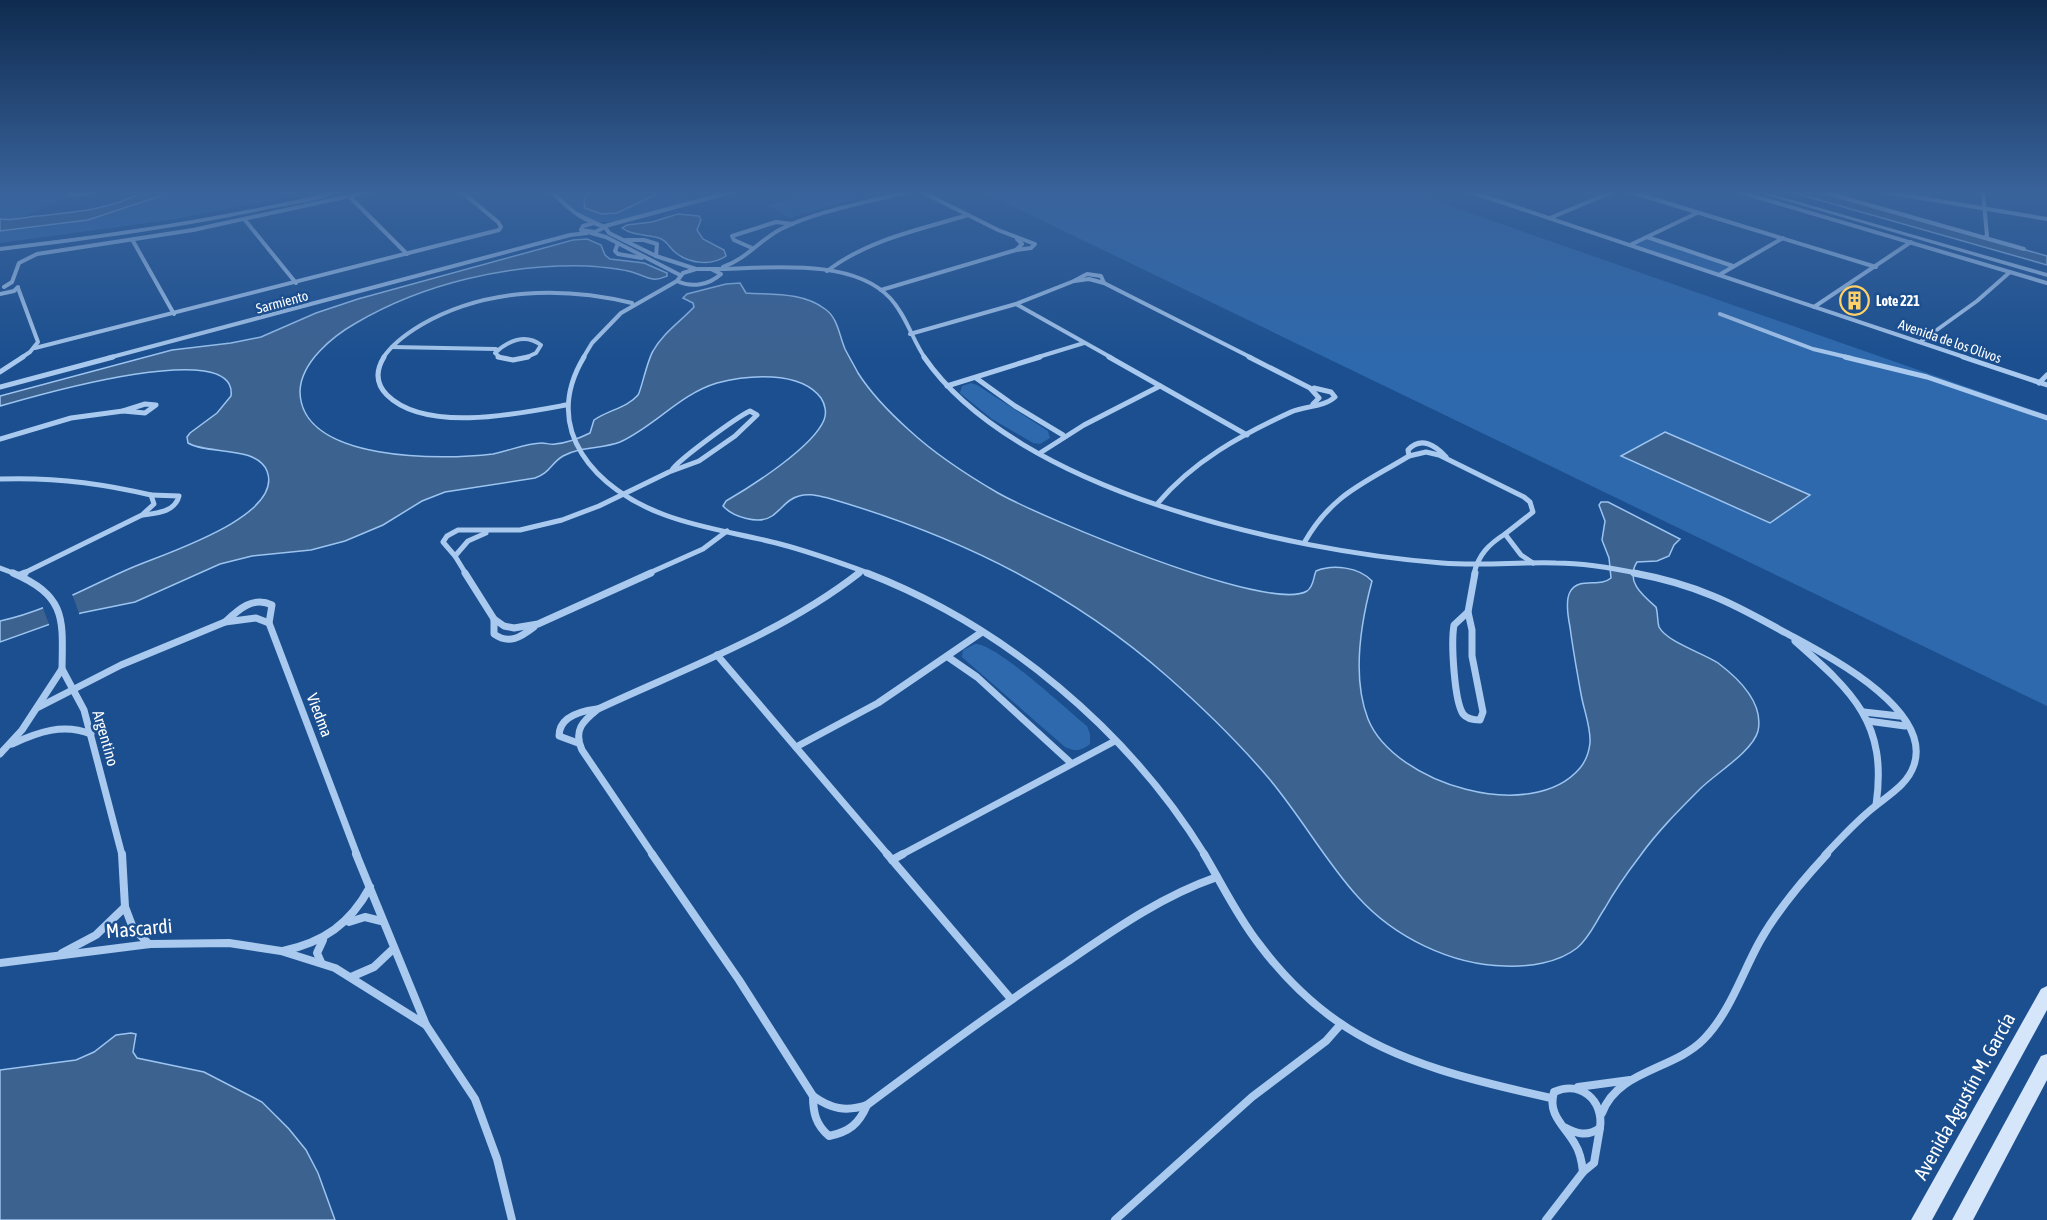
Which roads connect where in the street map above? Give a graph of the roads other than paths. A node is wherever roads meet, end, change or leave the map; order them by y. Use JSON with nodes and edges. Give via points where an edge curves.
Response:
{"nodes":[{"id":1,"x":79,"y":249,"type":"edge"},
{"id":2,"x":137,"y":249,"type":"edge"},
{"id":3,"x":268,"y":249,"type":"edge"},
{"id":4,"x":402,"y":249,"type":"edge"},
{"id":5,"x":427,"y":249,"type":"edge"},
{"id":6,"x":518,"y":249,"type":"edge"},
{"id":7,"x":616,"y":249,"type":"edge"},
{"id":8,"x":629,"y":249,"type":"edge"},
{"id":9,"x":642,"y":249,"type":"edge"},
{"id":10,"x":657,"y":249,"type":"edge"},
{"id":11,"x":751,"y":249,"type":"edge"},
{"id":12,"x":862,"y":249,"type":"edge"},
{"id":13,"x":1024,"y":249,"type":"edge"},
{"id":14,"x":1642,"y":249,"type":"edge"},
{"id":15,"x":1682,"y":249,"type":"edge"},
{"id":16,"x":1763,"y":249,"type":"edge"},
{"id":17,"x":1818,"y":249,"type":"edge"},
{"id":18,"x":1901,"y":249,"type":"edge"},
{"id":19,"x":1934,"y":249,"type":"edge"},
{"id":20,"x":1957,"y":249,"type":"edge"},
{"id":21,"x":1016,"y":250,"type":"joint"},
{"id":22,"x":407,"y":254,"type":"junction"},
{"id":23,"x":656,"y":256,"type":"junction"},
{"id":24,"x":646,"y":258,"type":"junction"},
{"id":25,"x":736,"y":263,"type":"junction"},
{"id":26,"x":1733,"y":266,"type":"junction"},
{"id":27,"x":1876,"y":267,"type":"junction"},
{"id":28,"x":711,"y":268,"type":"junction"},
{"id":29,"x":696,"y":269,"type":"junction"},
{"id":30,"x":741,"y":269,"type":"junction"},
{"id":31,"x":827,"y":271,"type":"junction"},
{"id":32,"x":2010,"y":272,"type":"junction"},
{"id":33,"x":721,"y":274,"type":"junction"},
{"id":34,"x":680,"y":275,"type":"junction"},
{"id":35,"x":1719,"y":275,"type":"junction"},
{"id":36,"x":2047,"y":275,"type":"edge"},
{"id":37,"x":677,"y":280,"type":"junction"},
{"id":38,"x":296,"y":283,"type":"junction"},
{"id":39,"x":2047,"y":283,"type":"edge"},
{"id":40,"x":682,"y":284,"type":"junction"},
{"id":41,"x":15,"y":285,"type":"junction"},
{"id":42,"x":2,"y":288,"type":"edge"},
{"id":43,"x":666,"y":288,"type":"junction"},
{"id":44,"x":881,"y":290,"type":"junction"},
{"id":45,"x":2,"y":294,"type":"edge"},
{"id":46,"x":23,"y":300,"type":"junction"},
{"id":47,"x":632,"y":303,"type":"junction"},
{"id":48,"x":1016,"y":304,"type":"junction"},
{"id":49,"x":1814,"y":307,"type":"junction"},
{"id":50,"x":174,"y":314,"type":"junction"},
{"id":51,"x":1720,"y":314,"type":"dead end"},
{"id":52,"x":910,"y":334,"type":"junction"},
{"id":53,"x":1920,"y":342,"type":"junction"},
{"id":54,"x":1084,"y":343,"type":"junction"},
{"id":55,"x":392,"y":347,"type":"junction"},
{"id":56,"x":35,"y":348,"type":"junction"},
{"id":57,"x":496,"y":349,"type":"junction"},
{"id":58,"x":0,"y":372,"type":"edge"},
{"id":59,"x":2047,"y":375,"type":"edge"},
{"id":60,"x":976,"y":378,"type":"junction"},
{"id":61,"x":2039,"y":383,"type":"junction"},
{"id":62,"x":2047,"y":385,"type":"edge"},
{"id":63,"x":947,"y":386,"type":"junction"},
{"id":64,"x":1160,"y":386,"type":"junction"},
{"id":65,"x":0,"y":387,"type":"edge"},
{"id":66,"x":1310,"y":388,"type":"junction"},
{"id":67,"x":1313,"y":404,"type":"junction"},
{"id":68,"x":566,"y":405,"type":"junction"},
{"id":69,"x":123,"y":411,"type":"junction"},
{"id":70,"x":2047,"y":418,"type":"edge"},
{"id":71,"x":1063,"y":435,"type":"junction"},
{"id":72,"x":1247,"y":435,"type":"junction"},
{"id":73,"x":0,"y":439,"type":"edge"},
{"id":74,"x":1040,"y":453,"type":"junction"},
{"id":75,"x":1409,"y":456,"type":"junction"},
{"id":76,"x":1446,"y":457,"type":"junction"},
{"id":77,"x":672,"y":470,"type":"junction"},
{"id":78,"x":0,"y":479,"type":"edge"},
{"id":79,"x":625,"y":494,"type":"junction"},
{"id":80,"x":151,"y":495,"type":"junction"},
{"id":81,"x":1157,"y":504,"type":"junction"},
{"id":82,"x":142,"y":515,"type":"junction"},
{"id":83,"x":489,"y":531,"type":"junction"},
{"id":84,"x":727,"y":531,"type":"junction"},
{"id":85,"x":1505,"y":534,"type":"junction"},
{"id":86,"x":1304,"y":543,"type":"junction"},
{"id":87,"x":455,"y":556,"type":"junction"},
{"id":88,"x":1533,"y":563,"type":"junction"},
{"id":89,"x":1476,"y":565,"type":"junction"},
{"id":90,"x":0,"y":568,"type":"edge"},
{"id":91,"x":861,"y":571,"type":"junction"},
{"id":92,"x":20,"y":575,"type":"junction"},
{"id":93,"x":1468,"y":612,"type":"junction"},
{"id":94,"x":494,"y":619,"type":"junction"},
{"id":95,"x":225,"y":622,"type":"junction"},
{"id":96,"x":269,"y":623,"type":"junction"},
{"id":97,"x":538,"y":624,"type":"junction"},
{"id":98,"x":982,"y":632,"type":"junction"},
{"id":99,"x":1788,"y":635,"type":"junction"},
{"id":100,"x":717,"y":655,"type":"junction"},
{"id":101,"x":948,"y":657,"type":"junction"},
{"id":102,"x":62,"y":669,"type":"junction"},
{"id":103,"x":74,"y":690,"type":"junction"},
{"id":104,"x":36,"y":709,"type":"junction"},
{"id":105,"x":598,"y":709,"type":"junction"},
{"id":106,"x":1864,"y":712,"type":"junction"},
{"id":107,"x":1899,"y":716,"type":"junction"},
{"id":108,"x":1868,"y":721,"type":"junction"},
{"id":109,"x":1905,"y":726,"type":"junction"},
{"id":110,"x":91,"y":734,"type":"junction"},
{"id":111,"x":1113,"y":742,"type":"junction"},
{"id":112,"x":578,"y":743,"type":"junction"},
{"id":113,"x":11,"y":744,"type":"junction"},
{"id":114,"x":796,"y":747,"type":"junction"},
{"id":115,"x":0,"y":754,"type":"edge"},
{"id":116,"x":1071,"y":763,"type":"junction"},
{"id":117,"x":1876,"y":805,"type":"junction"},
{"id":118,"x":892,"y":860,"type":"junction"},
{"id":119,"x":1217,"y":878,"type":"junction"},
{"id":120,"x":370,"y":887,"type":"junction"},
{"id":121,"x":125,"y":907,"type":"junction"},
{"id":122,"x":382,"y":921,"type":"junction"},
{"id":123,"x":347,"y":923,"type":"junction"},
{"id":124,"x":325,"y":937,"type":"junction"},
{"id":125,"x":150,"y":944,"type":"junction"},
{"id":126,"x":392,"y":950,"type":"junction"},
{"id":127,"x":281,"y":951,"type":"junction"},
{"id":128,"x":53,"y":956,"type":"junction"},
{"id":129,"x":321,"y":962,"type":"junction"},
{"id":130,"x":0,"y":963,"type":"edge"},
{"id":131,"x":351,"y":977,"type":"junction"},
{"id":132,"x":2047,"y":994,"type":"edge"},
{"id":133,"x":1011,"y":999,"type":"junction"},
{"id":134,"x":1341,"y":1024,"type":"junction"},
{"id":135,"x":426,"y":1025,"type":"junction"},
{"id":136,"x":2047,"y":1062,"type":"edge"},
{"id":137,"x":1634,"y":1079,"type":"junction"},
{"id":138,"x":1575,"y":1088,"type":"junction"},
{"id":139,"x":813,"y":1096,"type":"junction"},
{"id":140,"x":1551,"y":1098,"type":"junction"},
{"id":141,"x":867,"y":1105,"type":"junction"},
{"id":142,"x":1602,"y":1113,"type":"junction"},
{"id":143,"x":1564,"y":1127,"type":"junction"},
{"id":144,"x":1600,"y":1128,"type":"junction"},
{"id":145,"x":1583,"y":1172,"type":"junction"},
{"id":146,"x":512,"y":1220,"type":"edge"},
{"id":147,"x":1115,"y":1220,"type":"edge"},
{"id":148,"x":1546,"y":1220,"type":"edge"},
{"id":149,"x":1921,"y":1220,"type":"edge"},
{"id":150,"x":1962,"y":1220,"type":"edge"}],
"edges":[{"from":1,"to":41,"type":"street","via":[[21,260],[16,266]]},
{"from":2,"to":50,"type":"street"},
{"from":3,"to":38,"type":"street"},
{"from":4,"to":22,"type":"street"},
{"from":5,"to":22,"type":"street"},
{"from":6,"to":65,"type":"street","name":"Sarmiento"},
{"from":7,"to":24,"type":"street","via":[[621,256]]},
{"from":8,"to":24,"type":"street"},
{"from":9,"to":23,"type":"street"},
{"from":10,"to":23,"type":"street"},
{"from":11,"to":25,"type":"street"},
{"from":12,"to":31,"type":"street"},
{"from":13,"to":21,"type":"street"},
{"from":14,"to":35,"type":"street","name":"Avenida de los Olivos"},
{"from":15,"to":26,"type":"street"},
{"from":16,"to":26,"type":"street"},
{"from":17,"to":27,"type":"street"},
{"from":18,"to":27,"type":"street"},
{"from":19,"to":32,"type":"street"},
{"from":20,"to":36,"type":"street"},
{"from":21,"to":44,"type":"street"},
{"from":22,"to":38,"type":"street"},
{"from":23,"to":29,"type":"street"},
{"from":24,"to":34,"type":"street"},
{"from":25,"to":28,"type":"street"},
{"from":25,"to":30,"type":"street"},
{"from":26,"to":35,"type":"street"},
{"from":27,"to":49,"type":"street"},
{"from":28,"to":29,"type":"street"},
{"from":28,"to":30,"type":"street"},
{"from":28,"to":33,"type":"street"},
{"from":29,"to":34,"type":"street"},
{"from":30,"to":31,"type":"street"},
{"from":30,"to":33,"type":"street"},
{"from":31,"to":44,"type":"street"},
{"from":32,"to":39,"type":"street"},
{"from":32,"to":53,"type":"street"},
{"from":33,"to":40,"type":"street","via":[[705,283]]},
{"from":34,"to":37,"type":"street"},
{"from":35,"to":49,"type":"street","name":"Avenida de los Olivos"},
{"from":37,"to":40,"type":"street"},
{"from":37,"to":43,"type":"street"},
{"from":38,"to":50,"type":"street"},
{"from":40,"to":43,"type":"street"},
{"from":41,"to":42,"type":"street"},
{"from":41,"to":45,"type":"street"},
{"from":41,"to":46,"type":"street"},
{"from":43,"to":47,"type":"street"},
{"from":44,"to":52,"type":"street","via":[[896,304]]},
{"from":45,"to":46,"type":"street"},
{"from":46,"to":56,"type":"street","via":[[36,333]]},
{"from":47,"to":55,"type":"street","via":[[568,292],[493,300],[430,320]]},
{"from":47,"to":68,"type":"street","via":[[598,336],[579,362]]},
{"from":48,"to":52,"type":"street"},
{"from":48,"to":54,"type":"street"},
{"from":48,"to":66,"type":"street","via":[[1082,275],[1101,276],[1104,283]]},
{"from":49,"to":53,"type":"street","name":"Avenida de los Olivos"},
{"from":50,"to":56,"type":"street"},
{"from":51,"to":70,"type":"street","via":[[1807,347],[1927,376]]},
{"from":52,"to":63,"type":"street"},
{"from":53,"to":61,"type":"street","name":"Avenida de los Olivos"},
{"from":54,"to":60,"type":"street"},
{"from":54,"to":64,"type":"street"},
{"from":55,"to":57,"type":"street"},
{"from":55,"to":68,"type":"street","via":[[381,361],[378,380],[385,395],[410,409],[448,416],[489,417]]},
{"from":56,"to":58,"type":"street"},
{"from":57,"to":57,"type":"street","via":[[499,358],[511,360],[533,355],[541,345],[521,339]]},
{"from":59,"to":61,"type":"street"},
{"from":60,"to":63,"type":"street"},
{"from":60,"to":71,"type":"street"},
{"from":61,"to":62,"type":"street","name":"Avenida de los Olivos"},
{"from":63,"to":74,"type":"street","via":[[993,424]]},
{"from":64,"to":71,"type":"street"},
{"from":64,"to":72,"type":"street"},
{"from":66,"to":67,"type":"street","via":[[1319,398]]},
{"from":66,"to":67,"type":"street","via":[[1335,397],[1330,402]]},
{"from":67,"to":72,"type":"street"},
{"from":68,"to":79,"type":"street","via":[[567,422],[580,454],[602,480]]},
{"from":69,"to":69,"type":"street","via":[[143,413],[156,405],[145,404]]},
{"from":69,"to":73,"type":"street","via":[[71,418]]},
{"from":71,"to":74,"type":"street"},
{"from":72,"to":81,"type":"street","via":[[1194,468]]},
{"from":74,"to":81,"type":"street"},
{"from":75,"to":76,"type":"street","via":[[1426,452]]},
{"from":75,"to":76,"type":"street","via":[[1413,444],[1428,442]]},
{"from":75,"to":86,"type":"street","via":[[1332,502]]},
{"from":76,"to":85,"type":"street","via":[[1530,502],[1531,516]]},
{"from":77,"to":77,"type":"street","via":[[690,466],[709,454],[757,415],[750,411],[741,415],[677,462]]},
{"from":77,"to":79,"type":"street"},
{"from":78,"to":80,"type":"street","via":[[70,480]]},
{"from":79,"to":83,"type":"street","via":[[540,525]]},
{"from":79,"to":84,"type":"street","via":[[665,515]]},
{"from":80,"to":82,"type":"street","via":[[154,504]]},
{"from":80,"to":82,"type":"street","via":[[179,496],[180,500],[166,510]]},
{"from":81,"to":86,"type":"street","via":[[1218,524]]},
{"from":82,"to":92,"type":"street"},
{"from":83,"to":87,"type":"street","via":[[466,542]]},
{"from":83,"to":87,"type":"street","via":[[451,532],[443,542]]},
{"from":84,"to":91,"type":"street","via":[[799,549]]},
{"from":84,"to":97,"type":"street","via":[[703,549]]},
{"from":85,"to":88,"type":"street","via":[[1521,555]]},
{"from":85,"to":89,"type":"street","via":[[1484,550]]},
{"from":86,"to":89,"type":"street","via":[[1392,558]]},
{"from":87,"to":94,"type":"street"},
{"from":88,"to":89,"type":"street"},
{"from":88,"to":99,"type":"street","via":[[1575,563],[1646,576],[1712,596]]},
{"from":89,"to":93,"type":"street"},
{"from":90,"to":92,"type":"street"},
{"from":91,"to":98,"type":"street","via":[[925,598]]},
{"from":91,"to":100,"type":"street","via":[[807,610]]},
{"from":92,"to":102,"type":"street","via":[[54,601],[63,622]]},
{"from":93,"to":93,"type":"street","via":[[1454,625],[1453,650],[1462,712],[1470,719],[1480,720],[1483,712]]},
{"from":94,"to":97,"type":"street","via":[[507,628]]},
{"from":94,"to":97,"type":"street","via":[[494,634],[507,641],[523,636]]},
{"from":95,"to":96,"type":"street","via":[[256,618]]},
{"from":95,"to":96,"type":"street","name":"Viedma","via":[[238,609],[259,601],[272,605]]},
{"from":95,"to":103,"type":"street","via":[[121,665]]},
{"from":96,"to":120,"type":"street","name":"Viedma"},
{"from":98,"to":101,"type":"street"},
{"from":98,"to":111,"type":"street","via":[[1038,671]]},
{"from":99,"to":106,"type":"street","via":[[1835,678]]},
{"from":99,"to":107,"type":"street","via":[[1855,671],[1885,697]]},
{"from":100,"to":105,"type":"street"},
{"from":100,"to":114,"type":"street"},
{"from":101,"to":114,"type":"street","via":[[860,714]]},
{"from":101,"to":116,"type":"street","via":[[976,677]]},
{"from":102,"to":103,"type":"street","name":"Argentino"},
{"from":102,"to":104,"type":"street"},
{"from":103,"to":104,"type":"street"},
{"from":103,"to":110,"type":"street","name":"Argentino"},
{"from":104,"to":113,"type":"street"},
{"from":105,"to":112,"type":"street","via":[[578,726]]},
{"from":105,"to":112,"type":"street","via":[[564,720],[560,736]]},
{"from":106,"to":107,"type":"street"},
{"from":106,"to":108,"type":"street"},
{"from":107,"to":109,"type":"street"},
{"from":108,"to":109,"type":"street"},
{"from":108,"to":117,"type":"street","via":[[1881,765],[1882,782]]},
{"from":109,"to":117,"type":"street","via":[[1916,748],[1914,769],[1905,782]]},
{"from":110,"to":113,"type":"street","via":[[78,728],[62,728]]},
{"from":110,"to":121,"type":"street","name":"Argentino","via":[[121,847]]},
{"from":111,"to":116,"type":"street"},
{"from":111,"to":119,"type":"street","via":[[1173,811]]},
{"from":112,"to":139,"type":"street"},
{"from":113,"to":115,"type":"street"},
{"from":114,"to":118,"type":"street"},
{"from":116,"to":118,"type":"street"},
{"from":117,"to":137,"type":"street","via":[[1813,868],[1783,907],[1754,950],[1719,1020],[1702,1041],[1665,1067]]},
{"from":118,"to":133,"type":"street"},
{"from":119,"to":133,"type":"street","via":[[1194,884],[1156,905]]},
{"from":119,"to":134,"type":"street","via":[[1242,921],[1279,969]]},
{"from":120,"to":122,"type":"street","name":"Viedma"},
{"from":120,"to":123,"type":"street"},
{"from":121,"to":125,"type":"street","via":[[129,925]]},
{"from":121,"to":128,"type":"street","via":[[96,935]]},
{"from":122,"to":123,"type":"street","via":[[363,916]]},
{"from":122,"to":126,"type":"street"},
{"from":123,"to":124,"type":"street"},
{"from":124,"to":127,"type":"street","via":[[304,947]]},
{"from":124,"to":129,"type":"street","via":[[318,946]]},
{"from":125,"to":127,"type":"street","name":"Mascardi","via":[[230,943]]},
{"from":125,"to":128,"type":"street","name":"Mascardi"},
{"from":126,"to":131,"type":"street","via":[[380,965]]},
{"from":126,"to":135,"type":"street"},
{"from":127,"to":129,"type":"street","name":"Mascardi"},
{"from":128,"to":130,"type":"street","name":"Mascardi"},
{"from":129,"to":131,"type":"street"},
{"from":131,"to":135,"type":"street"},
{"from":132,"to":149,"type":"main road","name":"Avenida Agustín M. García"},
{"from":133,"to":141,"type":"street"},
{"from":134,"to":140,"type":"street","via":[[1433,1068]]},
{"from":134,"to":147,"type":"street","via":[[1326,1041],[1252,1097]]},
{"from":135,"to":146,"type":"street","via":[[474,1098],[504,1182]]},
{"from":136,"to":150,"type":"main road"},
{"from":137,"to":138,"type":"street"},
{"from":137,"to":142,"type":"street","via":[[1608,1098]]},
{"from":138,"to":140,"type":"street","via":[[1559,1088]]},
{"from":138,"to":142,"type":"street","via":[[1592,1098]]},
{"from":139,"to":141,"type":"street","via":[[827,1107],[843,1111]]},
{"from":139,"to":141,"type":"street","via":[[813,1115],[818,1127],[829,1136],[854,1130]]},
{"from":140,"to":143,"type":"street","via":[[1553,1113]]},
{"from":142,"to":144,"type":"street"},
{"from":143,"to":144,"type":"street","via":[[1588,1135]]},
{"from":143,"to":145,"type":"street","via":[[1580,1153]]},
{"from":144,"to":145,"type":"street","via":[[1598,1155]]},
{"from":145,"to":148,"type":"street"}]}
